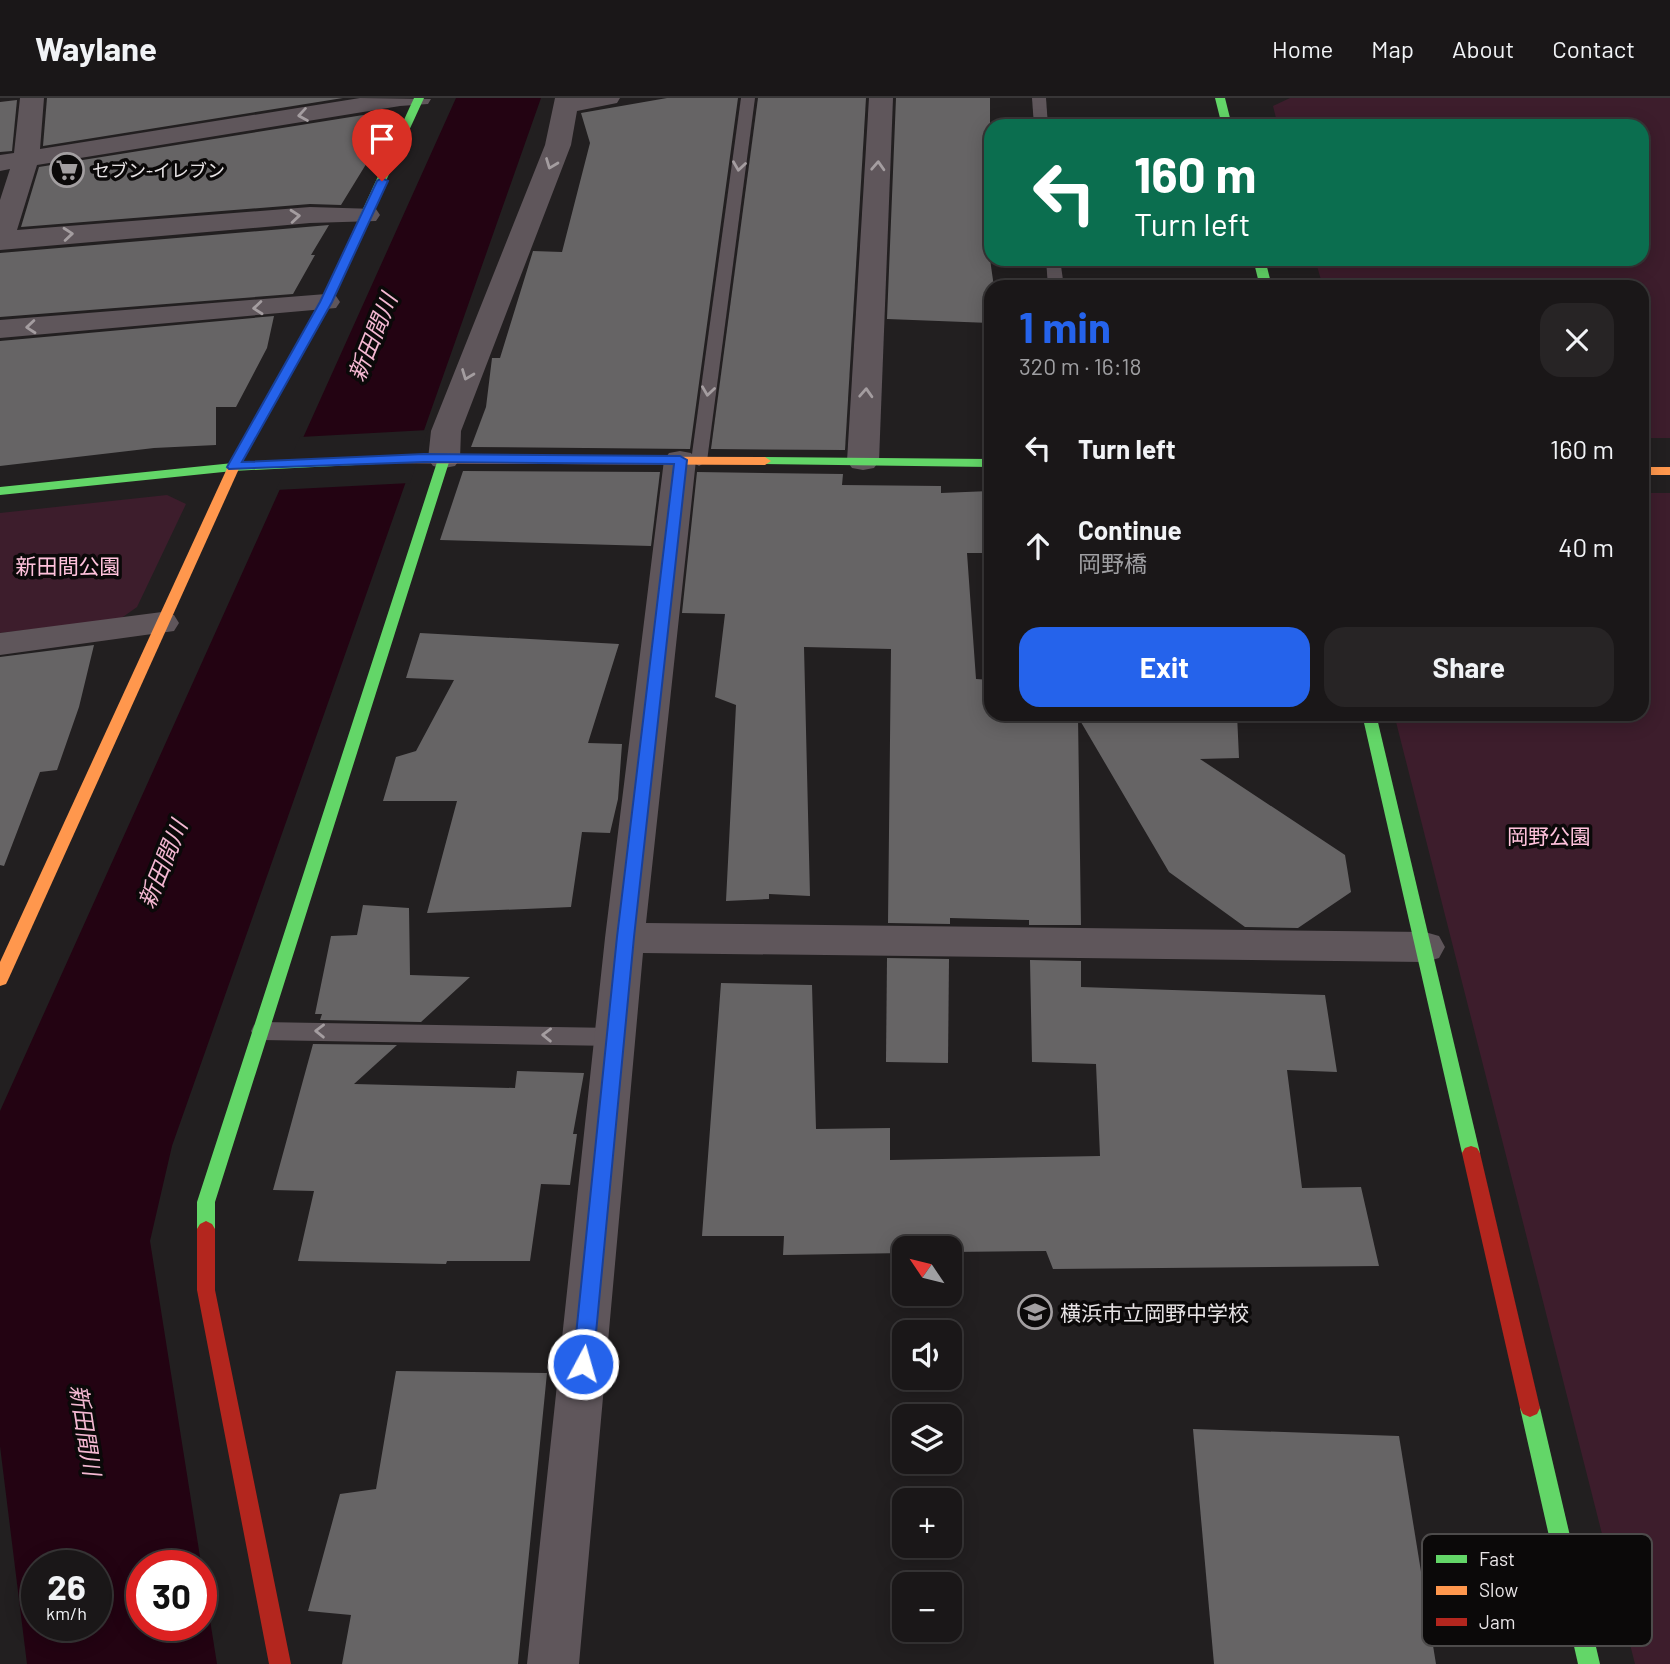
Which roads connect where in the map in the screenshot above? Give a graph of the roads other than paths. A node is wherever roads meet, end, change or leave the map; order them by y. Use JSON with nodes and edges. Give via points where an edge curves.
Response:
{"nodes":[{"id":1,"x":32,"y":98,"type":"edge"},
{"id":2,"x":419,"y":98,"type":"edge"},
{"id":3,"x":608,"y":98,"type":"edge"},
{"id":4,"x":748,"y":98,"type":"edge"},
{"id":5,"x":881,"y":98,"type":"edge"},
{"id":6,"x":1039,"y":98,"type":"edge"},
{"id":7,"x":1220,"y":98,"type":"edge"},
{"id":8,"x":567,"y":101,"type":"edge"},
{"id":9,"x":1040,"y":119,"type":"edge"},
{"id":10,"x":1225,"y":119,"type":"edge"},
{"id":11,"x":26,"y":159,"type":"junction"},
{"id":12,"x":0,"y":163,"type":"edge"},
{"id":13,"x":368,"y":215,"type":"junction"},
{"id":14,"x":1,"y":240,"type":"edge"},
{"id":15,"x":326,"y":302,"type":"junction"},
{"id":16,"x":0,"y":329,"type":"edge"},
{"id":17,"x":434,"y":458,"type":"junction"},
{"id":18,"x":690,"y":460,"type":"junction"},
{"id":19,"x":863,"y":461,"type":"junction"},
{"id":20,"x":984,"y":463,"type":"edge"},
{"id":21,"x":233,"y":467,"type":"junction"},
{"id":22,"x":1649,"y":471,"type":"edge"},
{"id":23,"x":1670,"y":471,"type":"edge"},
{"id":24,"x":0,"y":491,"type":"edge"},
{"id":25,"x":162,"y":623,"type":"junction"},
{"id":26,"x":0,"y":644,"type":"edge"},
{"id":27,"x":1371,"y":721,"type":"edge"},
{"id":28,"x":625,"y":937,"type":"junction"},
{"id":29,"x":1425,"y":947,"type":"junction"},
{"id":30,"x":0,"y":980,"type":"edge"},
{"id":31,"x":262,"y":1031,"type":"junction"},
{"id":32,"x":615,"y":1037,"type":"junction"},
{"id":33,"x":1559,"y":1534,"type":"edge"},
{"id":34,"x":1585,"y":1646,"type":"edge"},
{"id":35,"x":280,"y":1664,"type":"edge"},
{"id":36,"x":553,"y":1664,"type":"edge"},
{"id":37,"x":1589,"y":1664,"type":"edge"}],
"edges":[{"from":1,"to":11,"type":"street"},
{"from":2,"to":11,"type":"street","one_way":true},
{"from":2,"to":13,"type":"street"},
{"from":3,"to":8,"type":"street"},
{"from":4,"to":18,"type":"lane","one_way":true},
{"from":19,"to":5,"type":"street","one_way":true},
{"from":6,"to":9,"type":"lane"},
{"from":7,"to":10,"type":"street"},
{"from":8,"to":17,"type":"street","one_way":true,"via":[[558,145]]},
{"from":11,"to":12,"type":"street"},
{"from":11,"to":14,"type":"street"},
{"from":14,"to":13,"type":"street","one_way":true,"via":[[310,215]]},
{"from":13,"to":15,"type":"street"},
{"from":15,"to":16,"type":"street","one_way":true},
{"from":15,"to":21,"type":"street"},
{"from":17,"to":18,"type":"street"},
{"from":17,"to":21,"type":"street"},
{"from":17,"to":31,"type":"street"},
{"from":18,"to":19,"type":"street"},
{"from":18,"to":28,"type":"street"},
{"from":19,"to":20,"type":"street"},
{"from":21,"to":24,"type":"street"},
{"from":21,"to":25,"type":"street"},
{"from":22,"to":23,"type":"street"},
{"from":25,"to":26,"type":"street"},
{"from":25,"to":30,"type":"street"},
{"from":27,"to":29,"type":"street"},
{"from":28,"to":29,"type":"street"},
{"from":28,"to":32,"type":"street"},
{"from":29,"to":33,"type":"street"},
{"from":32,"to":31,"type":"lane","one_way":true},
{"from":31,"to":35,"type":"street","via":[[206,1202],[206,1290]]},
{"from":32,"to":36,"type":"street"},
{"from":34,"to":37,"type":"street"}]}
